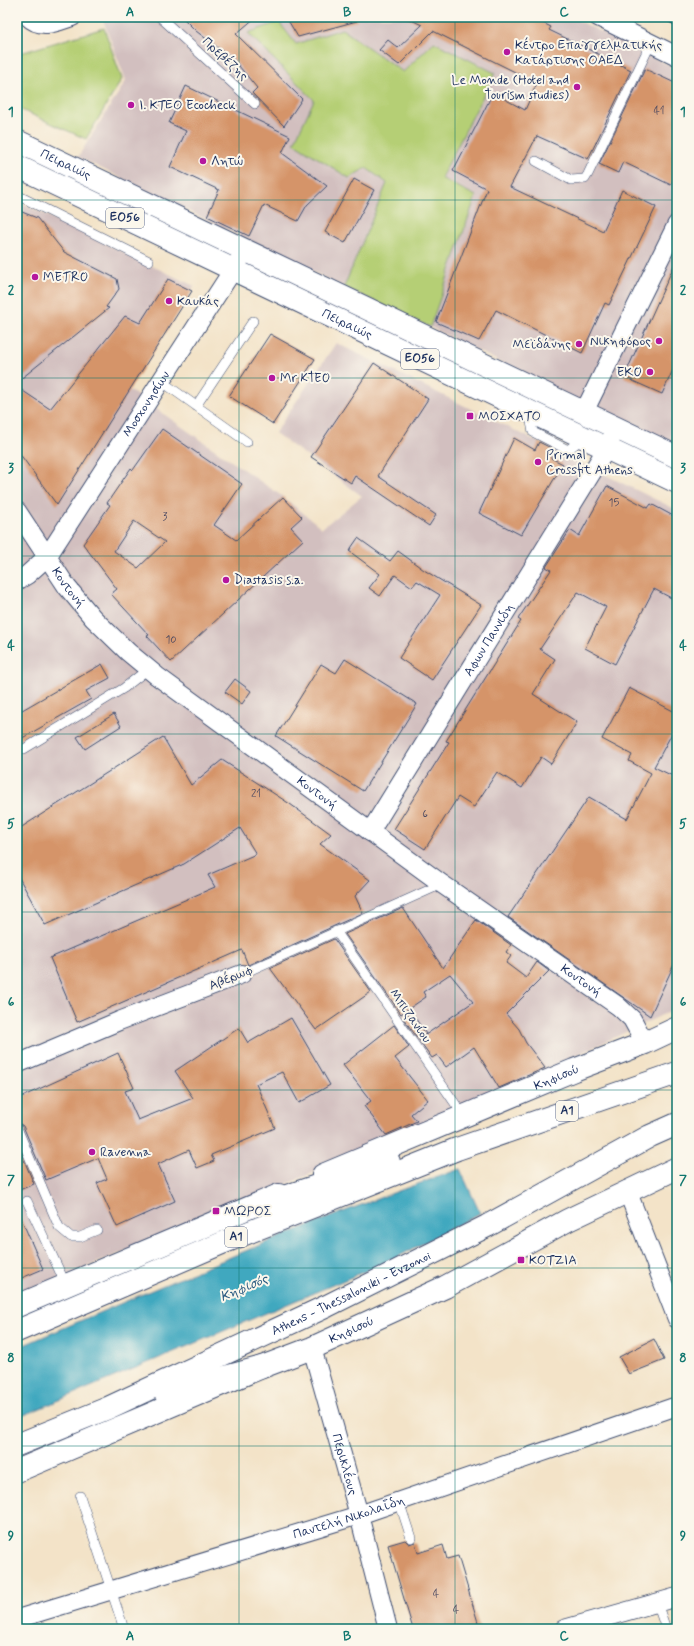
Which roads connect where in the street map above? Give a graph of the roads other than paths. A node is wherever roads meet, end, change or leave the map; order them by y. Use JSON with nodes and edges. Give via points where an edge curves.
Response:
{"nodes":[{"id":1,"x":28,"y":17,"type":"edge"},
{"id":2,"x":72,"y":17,"type":"edge"},
{"id":3,"x":160,"y":17,"type":"edge"},
{"id":4,"x":598,"y":17,"type":"edge"},
{"id":5,"x":651,"y":43,"type":"junction"},
{"id":6,"x":677,"y":56,"type":"edge"},
{"id":7,"x":255,"y":104,"type":"dead end"},
{"id":8,"x":17,"y":141,"type":"edge"},
{"id":9,"x":536,"y":161,"type":"dead end"},
{"id":10,"x":17,"y":166,"type":"edge"},
{"id":11,"x":17,"y":195,"type":"edge"},
{"id":12,"x":677,"y":224,"type":"edge"},
{"id":13,"x":245,"y":250,"type":"junction"},
{"id":14,"x":149,"y":261,"type":"dead end"},
{"id":15,"x":233,"y":270,"type":"junction"},
{"id":16,"x":253,"y":321,"type":"dead end"},
{"id":17,"x":161,"y":381,"type":"junction"},
{"id":18,"x":196,"y":406,"type":"junction"},
{"id":19,"x":584,"y":412,"type":"junction"},
{"id":20,"x":616,"y":427,"type":"junction"},
{"id":21,"x":248,"y":442,"type":"dead end"},
{"id":22,"x":607,"y":448,"type":"junction"},
{"id":23,"x":677,"y":457,"type":"edge"},
{"id":24,"x":677,"y":482,"type":"edge"},
{"id":25,"x":17,"y":511,"type":"edge"},
{"id":26,"x":47,"y":557,"type":"junction"},
{"id":27,"x":17,"y":581,"type":"edge"},
{"id":28,"x":148,"y":669,"type":"junction"},
{"id":29,"x":24,"y":749,"type":"dead end"},
{"id":30,"x":370,"y":832,"type":"junction"},
{"id":31,"x":442,"y":884,"type":"junction"},
{"id":32,"x":336,"y":931,"type":"junction"},
{"id":33,"x":242,"y":974,"type":"joint"},
{"id":34,"x":677,"y":1028,"type":"edge"},
{"id":35,"x":677,"y":1035,"type":"edge"},
{"id":36,"x":645,"y":1043,"type":"junction"},
{"id":37,"x":17,"y":1064,"type":"edge"},
{"id":38,"x":677,"y":1073,"type":"edge"},
{"id":39,"x":464,"y":1115,"type":"junction"},
{"id":40,"x":677,"y":1124,"type":"edge"},
{"id":41,"x":17,"y":1128,"type":"edge"},
{"id":42,"x":456,"y":1149,"type":"junction"},
{"id":43,"x":677,"y":1168,"type":"edge"},
{"id":44,"x":627,"y":1190,"type":"junction"},
{"id":45,"x":28,"y":1201,"type":"dead end"},
{"id":46,"x":263,"y":1204,"type":"junction"},
{"id":47,"x":97,"y":1230,"type":"dead end"},
{"id":48,"x":66,"y":1285,"type":"junction"},
{"id":49,"x":17,"y":1306,"type":"edge"},
{"id":50,"x":677,"y":1319,"type":"edge"},
{"id":51,"x":17,"y":1331,"type":"edge"},
{"id":52,"x":312,"y":1348,"type":"junction"},
{"id":53,"x":262,"y":1367,"type":"junction"},
{"id":54,"x":677,"y":1406,"type":"edge"},
{"id":55,"x":108,"y":1408,"type":"junction"},
{"id":56,"x":17,"y":1445,"type":"edge"},
{"id":57,"x":17,"y":1471,"type":"edge"},
{"id":58,"x":80,"y":1496,"type":"dead end"},
{"id":59,"x":399,"y":1501,"type":"junction"},
{"id":60,"x":359,"y":1515,"type":"junction"},
{"id":61,"x":411,"y":1538,"type":"dead end"},
{"id":62,"x":111,"y":1590,"type":"junction"},
{"id":63,"x":677,"y":1597,"type":"edge"},
{"id":64,"x":658,"y":1603,"type":"junction"},
{"id":65,"x":17,"y":1619,"type":"edge"},
{"id":66,"x":124,"y":1629,"type":"edge"},
{"id":67,"x":388,"y":1629,"type":"edge"},
{"id":68,"x":564,"y":1629,"type":"edge"},
{"id":69,"x":666,"y":1629,"type":"edge"}],
"edges":[{"from":1,"to":2,"type":"street","via":[[42,25]]},
{"from":3,"to":7,"type":"lane","name":"Πρεβέζης"},
{"from":4,"to":5,"type":"street"},
{"from":5,"to":6,"type":"street"},
{"from":5,"to":9,"type":"lane","via":[[588,174],[584,178],[571,180]]},
{"from":8,"to":13,"type":"main road","name":"Πειραιώς","number":"ΕΟ56"},
{"from":10,"to":15,"type":"main road","name":"Πειραιώς","number":"ΕΟ56"},
{"from":11,"to":14,"type":"lane"},
{"from":12,"to":19,"type":"street"},
{"from":13,"to":15,"type":"street","name":"Μοσχονησίων"},
{"from":13,"to":19,"type":"main road","name":"Πειραιώς","number":"ΕΟ56"},
{"from":15,"to":17,"type":"street","name":"Μοσχονησίων"},
{"from":15,"to":22,"type":"main road","name":"Πειραιώς","number":"ΕΟ56"},
{"from":16,"to":18,"type":"lane"},
{"from":17,"to":18,"type":"lane"},
{"from":17,"to":26,"type":"street","name":"Μοσχονησίων"},
{"from":18,"to":21,"type":"lane"},
{"from":19,"to":20,"type":"main road","name":"Πειραιώς","number":"ΕΟ56"},
{"from":20,"to":22,"type":"street","name":"Αφων Παννιδη"},
{"from":20,"to":23,"type":"main road","name":"Πειραιώς","number":"ΕΟ56"},
{"from":22,"to":24,"type":"main road","name":"Πειραιώς","number":"ΕΟ56"},
{"from":22,"to":30,"type":"street","name":"Αφων Παννιδη"},
{"from":25,"to":26,"type":"street","name":"Κοντονή"},
{"from":26,"to":27,"type":"street","name":"Μοσχονησίων"},
{"from":26,"to":28,"type":"street","name":"Κοντονή","via":[[92,618]]},
{"from":28,"to":29,"type":"lane","via":[[124,688]]},
{"from":28,"to":30,"type":"street","name":"Κοντονή"},
{"from":30,"to":31,"type":"street","name":"Κοντονή"},
{"from":31,"to":32,"type":"lane","name":"Αβέρωφ"},
{"from":31,"to":36,"type":"street","name":"Κοντονή","via":[[618,1006],[632,1019]]},
{"from":32,"to":33,"type":"lane","name":"Αβέρωφ"},
{"from":32,"to":39,"type":"lane","name":"Μπιζανίου"},
{"from":33,"to":37,"type":"street","name":"Αβέρωφ","via":[[119,1021]]},
{"from":34,"to":36,"type":"main road","name":"Κηφισού"},
{"from":35,"to":36,"type":"main road"},
{"from":36,"to":39,"type":"main road","name":"Κηφισού"},
{"from":38,"to":42,"type":"main road","number":"Α1"},
{"from":39,"to":46,"type":"main road","name":"Κηφισού","via":[[306,1182]]},
{"from":40,"to":55,"type":"main road","name":"Athens - Thessaloniki - Evzonoi","via":[[650,1136],[488,1226],[327,1306]]},
{"from":41,"to":47,"type":"lane","via":[[59,1227],[71,1237],[80,1237]]},
{"from":42,"to":46,"type":"main road","via":[[411,1154]]},
{"from":42,"to":51,"type":"main road","number":"Α1","via":[[222,1243]]},
{"from":43,"to":44,"type":"main road","name":"Κηφισού"},
{"from":44,"to":50,"type":"street"},
{"from":44,"to":52,"type":"main road","name":"Κηφισού","via":[[445,1287]]},
{"from":45,"to":48,"type":"lane"},
{"from":46,"to":48,"type":"main road","name":"Κηφισού"},
{"from":48,"to":49,"type":"main road","name":"Κηφισού"},
{"from":52,"to":53,"type":"main road","name":"Κηφισού"},
{"from":52,"to":60,"type":"street","name":"Περικλέους"},
{"from":53,"to":55,"type":"main road"},
{"from":53,"to":57,"type":"main road","name":"Κηφισού"},
{"from":54,"to":59,"type":"street","name":"Παντελή Νικολαΐδη"},
{"from":55,"to":56,"type":"main road","name":"Athens - Thessaloniki - Evzonoi"},
{"from":58,"to":62,"type":"lane"},
{"from":59,"to":60,"type":"street","name":"Παντελή Νικολαΐδη"},
{"from":59,"to":61,"type":"lane"},
{"from":60,"to":62,"type":"street","name":"Παντελή Νικολαΐδη"},
{"from":60,"to":67,"type":"street","name":"Περικλέους"},
{"from":62,"to":65,"type":"street","name":"Παντελή Νικολαΐδη"},
{"from":62,"to":66,"type":"lane"},
{"from":63,"to":64,"type":"street"},
{"from":64,"to":68,"type":"street"},
{"from":64,"to":69,"type":"lane"}]}
